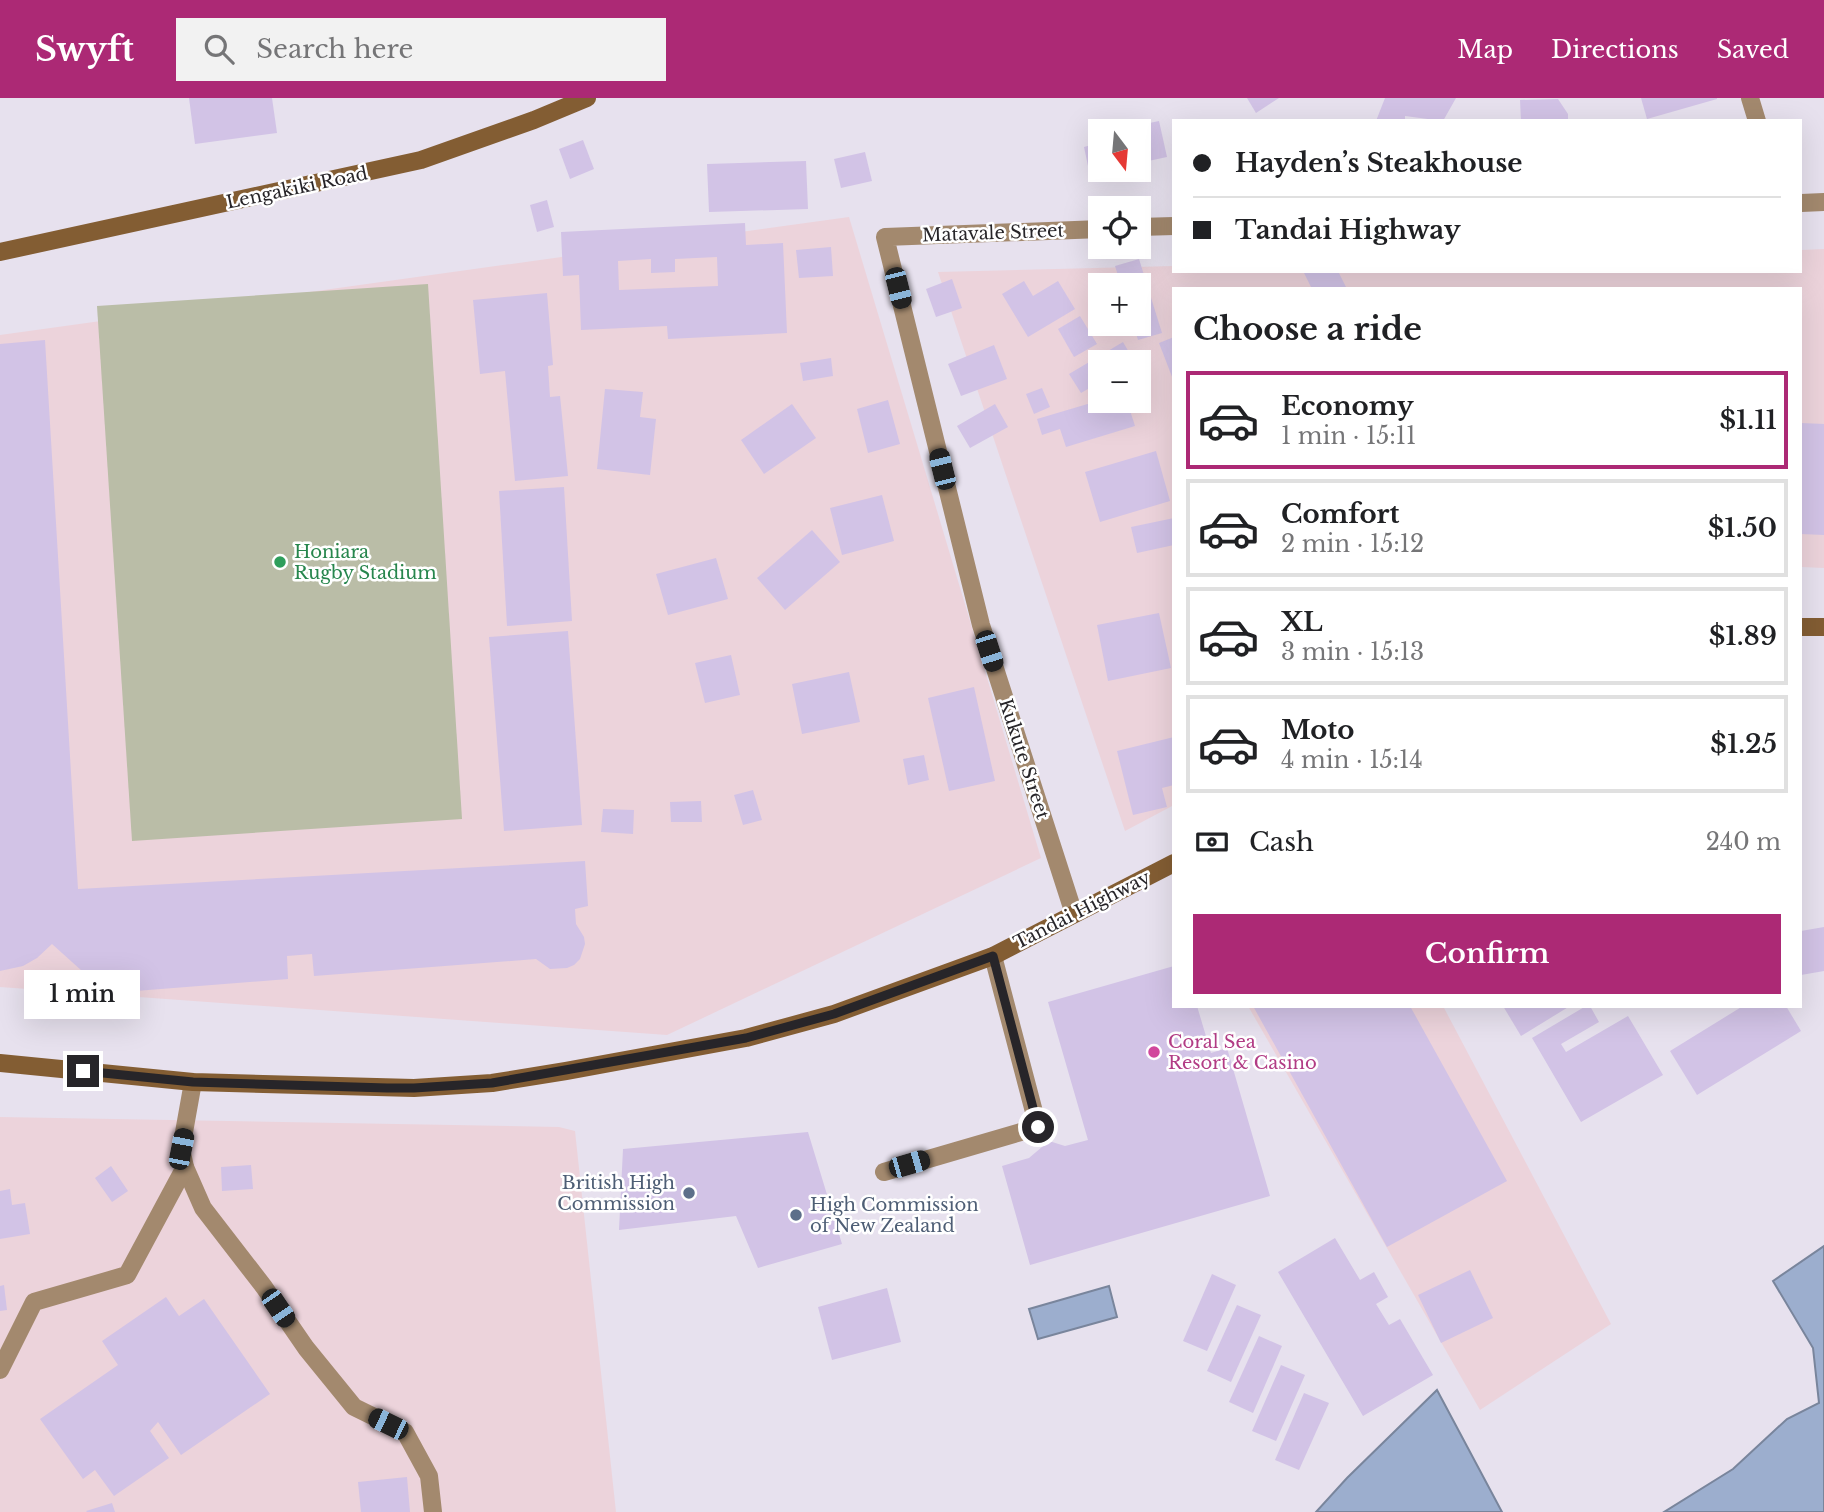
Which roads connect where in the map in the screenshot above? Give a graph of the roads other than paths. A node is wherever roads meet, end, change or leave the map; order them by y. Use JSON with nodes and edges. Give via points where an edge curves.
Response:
{"nodes":[{"id":1,"x":587,"y":98,"type":"edge"},
{"id":2,"x":1750,"y":98,"type":"edge"},
{"id":3,"x":1756,"y":119,"type":"edge"},
{"id":4,"x":1824,"y":202,"type":"edge"},
{"id":5,"x":1802,"y":203,"type":"edge"},
{"id":6,"x":1172,"y":226,"type":"edge"},
{"id":7,"x":1151,"y":227,"type":"edge"},
{"id":8,"x":1088,"y":229,"type":"edge"},
{"id":9,"x":885,"y":237,"type":"joint"},
{"id":10,"x":0,"y":252,"type":"edge"},
{"id":11,"x":1802,"y":627,"type":"edge"},
{"id":12,"x":1824,"y":627,"type":"edge"},
{"id":13,"x":1172,"y":864,"type":"edge"},
{"id":14,"x":1074,"y":914,"type":"junction"},
{"id":15,"x":993,"y":956,"type":"junction"},
{"id":16,"x":0,"y":1063,"type":"edge"},
{"id":17,"x":193,"y":1082,"type":"junction"},
{"id":18,"x":185,"y":1167,"type":"junction"},
{"id":19,"x":884,"y":1172,"type":"dead end"},
{"id":20,"x":0,"y":1370,"type":"edge"},
{"id":21,"x":433,"y":1512,"type":"edge"}],
"edges":[{"from":1,"to":10,"type":"main road","name":"Lengakiki Road","via":[[421,160]]},
{"from":2,"to":3,"type":"street"},
{"from":4,"to":5,"type":"street"},
{"from":6,"to":7,"type":"street"},
{"from":8,"to":9,"type":"street","name":"Matavale Street"},
{"from":9,"to":14,"type":"street","name":"Kukute Street","via":[[981,625]]},
{"from":11,"to":12,"type":"main road"},
{"from":13,"to":14,"type":"main road","name":"Tandai Highway"},
{"from":14,"to":15,"type":"main road","name":"Tandai Highway"},
{"from":15,"to":17,"type":"main road","name":"Tandai Highway","via":[[834,1014],[746,1038],[504,1081],[414,1088]]},
{"from":15,"to":19,"type":"street","via":[[1038,1127]]},
{"from":16,"to":17,"type":"main road","name":"Tandai Highway"},
{"from":17,"to":18,"type":"street","via":[[181,1149]]},
{"from":18,"to":20,"type":"street","via":[[127,1275],[34,1302]]},
{"from":18,"to":21,"type":"street","via":[[203,1208],[354,1407],[405,1432],[429,1476]]}]}
